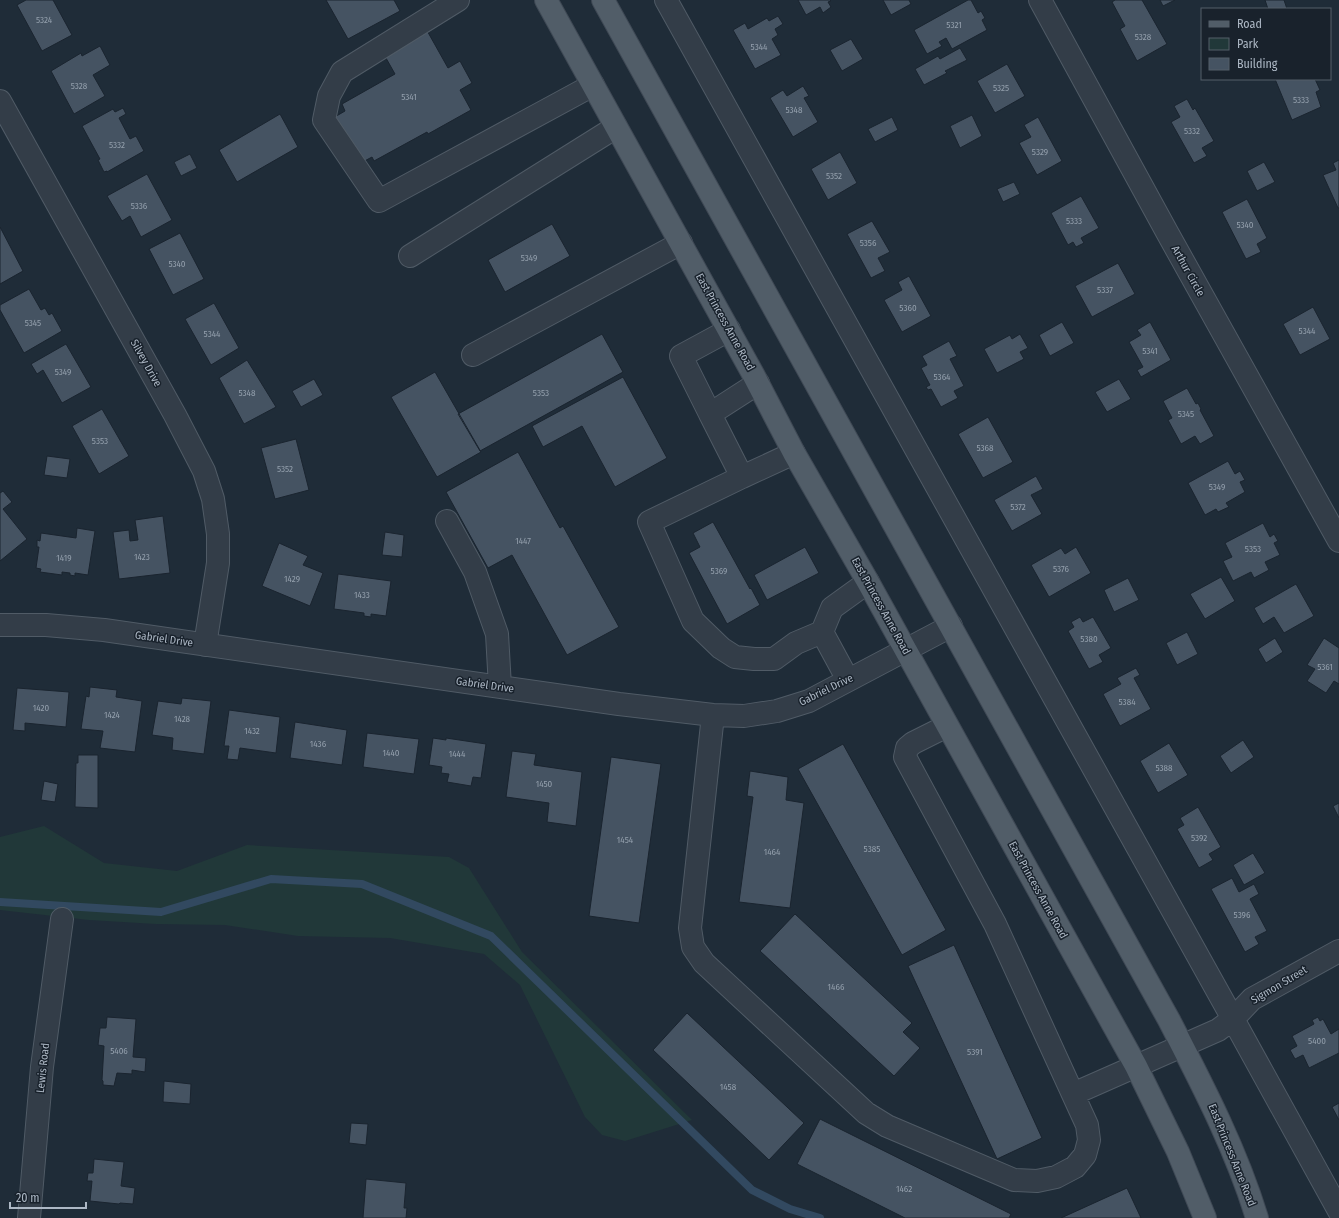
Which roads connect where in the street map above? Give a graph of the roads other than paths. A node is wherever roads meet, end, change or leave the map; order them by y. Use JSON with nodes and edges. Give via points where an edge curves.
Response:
{"nodes":[{"id":1,"x":458,"y":0,"type":"edge"},
{"id":2,"x":546,"y":0,"type":"edge"},
{"id":3,"x":603,"y":0,"type":"edge"},
{"id":4,"x":666,"y":0,"type":"edge"},
{"id":5,"x":1040,"y":0,"type":"edge"},
{"id":6,"x":593,"y":85,"type":"junction"},
{"id":7,"x":0,"y":101,"type":"edge"},
{"id":8,"x":616,"y":127,"type":"junction"},
{"id":9,"x":681,"y":243,"type":"junction"},
{"id":10,"x":410,"y":256,"type":"dead end"},
{"id":11,"x":729,"y":330,"type":"junction"},
{"id":12,"x":473,"y":355,"type":"dead end"},
{"id":13,"x":758,"y":383,"type":"junction"},
{"id":14,"x":710,"y":414,"type":"junction"},
{"id":15,"x":794,"y":453,"type":"junction"},
{"id":16,"x":742,"y":477,"type":"junction"},
{"id":17,"x":447,"y":521,"type":"dead end"},
{"id":18,"x":1339,"y":541,"type":"edge"},
{"id":19,"x":868,"y":582,"type":"junction"},
{"id":20,"x":0,"y":625,"type":"edge"},
{"id":21,"x":951,"y":626,"type":"junction"},
{"id":22,"x":822,"y":632,"type":"junction"},
{"id":23,"x":204,"y":645,"type":"junction"},
{"id":24,"x":905,"y":651,"type":"junction"},
{"id":25,"x":848,"y":680,"type":"junction"},
{"id":26,"x":500,"y":687,"type":"junction"},
{"id":27,"x":713,"y":715,"type":"junction"},
{"id":28,"x":947,"y":726,"type":"junction"},
{"id":29,"x":62,"y":919,"type":"dead end"},
{"id":30,"x":1339,"y":951,"type":"edge"},
{"id":31,"x":1233,"y":1019,"type":"junction"},
{"id":32,"x":1182,"y":1046,"type":"junction"},
{"id":33,"x":1136,"y":1066,"type":"junction"},
{"id":34,"x":1073,"y":1094,"type":"junction"},
{"id":35,"x":1339,"y":1211,"type":"edge"},
{"id":36,"x":29,"y":1218,"type":"edge"},
{"id":37,"x":1205,"y":1218,"type":"edge"},
{"id":38,"x":1257,"y":1218,"type":"edge"}],
"edges":[{"from":1,"to":6,"type":"street","via":[[342,72],[329,96],[324,120],[379,201]]},
{"from":2,"to":6,"type":"main road","name":"East Princess Anne Road"},
{"from":3,"to":21,"type":"main road","name":"East Princess Anne Road"},
{"from":4,"to":31,"type":"street"},
{"from":5,"to":18,"type":"street","name":"Arthur Circle"},
{"from":6,"to":8,"type":"main road","name":"East Princess Anne Road"},
{"from":7,"to":23,"type":"street","name":"Silvey Drive","via":[[204,471],[213,499],[218,534],[218,563]]},
{"from":8,"to":9,"type":"main road","name":"East Princess Anne Road"},
{"from":8,"to":10,"type":"street"},
{"from":9,"to":11,"type":"main road","name":"East Princess Anne Road"},
{"from":9,"to":12,"type":"street"},
{"from":11,"to":13,"type":"main road","name":"East Princess Anne Road"},
{"from":11,"to":14,"type":"street","via":[[680,356]]},
{"from":13,"to":14,"type":"street"},
{"from":13,"to":15,"type":"main road","name":"East Princess Anne Road"},
{"from":14,"to":16,"type":"street"},
{"from":15,"to":16,"type":"street"},
{"from":15,"to":19,"type":"main road","name":"East Princess Anne Road"},
{"from":16,"to":22,"type":"street","via":[[649,522],[693,621],[721,648],[735,657],[754,660],[774,658],[796,643]]},
{"from":17,"to":26,"type":"street","via":[[475,572],[497,634]]},
{"from":19,"to":22,"type":"street","via":[[832,608]]},
{"from":19,"to":24,"type":"main road","name":"East Princess Anne Road"},
{"from":20,"to":23,"type":"street","name":"Gabriel Drive","via":[[46,625]]},
{"from":21,"to":24,"type":"street","name":"Gabriel Drive"},
{"from":21,"to":32,"type":"main road","name":"East Princess Anne Road"},
{"from":22,"to":25,"type":"street"},
{"from":23,"to":26,"type":"street","name":"Gabriel Drive"},
{"from":24,"to":25,"type":"street","name":"Gabriel Drive"},
{"from":24,"to":28,"type":"main road","name":"East Princess Anne Road"},
{"from":25,"to":27,"type":"street","name":"Gabriel Drive","via":[[809,701],[777,711],[744,716]]},
{"from":26,"to":27,"type":"street","name":"Gabriel Drive"},
{"from":27,"to":34,"type":"street","via":[[690,928],[694,947],[704,963],[866,1114],[887,1126],[1014,1180],[1037,1181],[1056,1177],[1075,1167],[1085,1155],[1089,1140],[1087,1125]]},
{"from":28,"to":33,"type":"main road","name":"East Princess Anne Road"},
{"from":28,"to":34,"type":"street","via":[[913,742],[907,748],[905,757],[995,924]]},
{"from":29,"to":36,"type":"street","name":"Lewis Road","via":[[42,1067]]},
{"from":30,"to":31,"type":"street","name":"Sigmon Street","via":[[1252,999]]},
{"from":31,"to":32,"type":"street","name":"Sigmon Street","via":[[1218,1030]]},
{"from":31,"to":35,"type":"street"},
{"from":32,"to":33,"type":"street","name":"Sigmon Street"},
{"from":32,"to":38,"type":"main road","name":"East Princess Anne Road","via":[[1222,1126]]},
{"from":33,"to":34,"type":"street","name":"Sigmon Street"},
{"from":33,"to":37,"type":"main road","name":"East Princess Anne Road","via":[[1178,1152]]}]}
